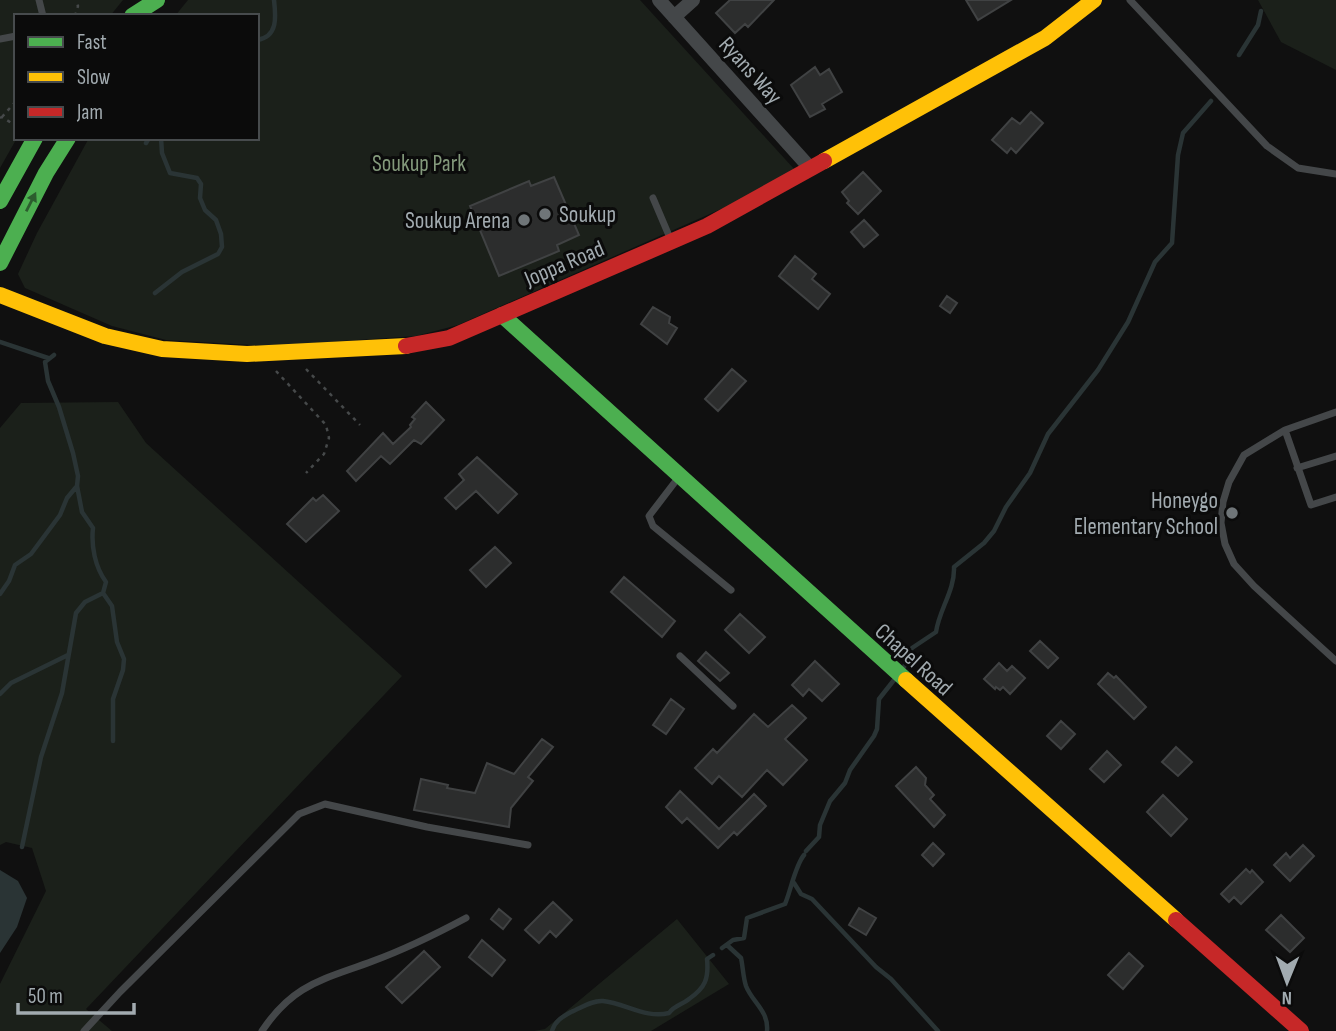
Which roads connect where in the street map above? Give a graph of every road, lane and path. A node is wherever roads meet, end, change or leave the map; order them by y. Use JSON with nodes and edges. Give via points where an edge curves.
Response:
{"nodes":[{"id":1,"x":158,"y":0,"type":"edge"},
{"id":2,"x":659,"y":0,"type":"edge"},
{"id":3,"x":693,"y":0,"type":"edge"},
{"id":4,"x":1094,"y":0,"type":"edge"},
{"id":5,"x":1130,"y":0,"type":"edge"},
{"id":6,"x":135,"y":14,"type":"edge"},
{"id":7,"x":674,"y":18,"type":"junction"},
{"id":8,"x":14,"y":103,"type":"edge"},
{"id":9,"x":1,"y":118,"type":"edge"},
{"id":10,"x":34,"y":140,"type":"edge"},
{"id":11,"x":67,"y":140,"type":"edge"},
{"id":12,"x":811,"y":169,"type":"junction"},
{"id":13,"x":1336,"y":174,"type":"edge"},
{"id":14,"x":653,"y":198,"type":"dead end"},
{"id":15,"x":0,"y":201,"type":"edge"},
{"id":16,"x":672,"y":242,"type":"junction"},
{"id":17,"x":0,"y":263,"type":"edge"},
{"id":18,"x":0,"y":295,"type":"edge"},
{"id":19,"x":502,"y":315,"type":"junction"},
{"id":20,"x":296,"y":352,"type":"junction"},
{"id":21,"x":260,"y":353,"type":"junction"},
{"id":22,"x":1336,"y":412,"type":"edge"},
{"id":23,"x":360,"y":425,"type":"dead end"},
{"id":24,"x":1285,"y":430,"type":"junction"},
{"id":25,"x":1336,"y":456,"type":"edge"},
{"id":26,"x":1297,"y":468,"type":"junction"},
{"id":27,"x":306,"y":473,"type":"dead end"},
{"id":28,"x":680,"y":475,"type":"junction"},
{"id":29,"x":1336,"y":497,"type":"edge"},
{"id":30,"x":731,"y":590,"type":"dead end"},
{"id":31,"x":680,"y":656,"type":"dead end"},
{"id":32,"x":1336,"y":661,"type":"edge"},
{"id":33,"x":733,"y":706,"type":"dead end"},
{"id":34,"x":528,"y":845,"type":"dead end"},
{"id":35,"x":466,"y":918,"type":"dead end"},
{"id":36,"x":84,"y":1031,"type":"edge"},
{"id":37,"x":262,"y":1031,"type":"edge"},
{"id":38,"x":1301,"y":1031,"type":"edge"}],
"edges":[{"from":1,"to":6,"type":"street"},
{"from":2,"to":7,"type":"street","name":"Ryans Way"},
{"from":3,"to":7,"type":"street"},
{"from":4,"to":12,"type":"street","name":"Joppa Road","via":[[1045,38]]},
{"from":5,"to":13,"type":"lane","via":[[1267,146],[1298,168]]},
{"from":7,"to":12,"type":"street","name":"Ryans Way"},
{"from":8,"to":9,"type":"path"},
{"from":10,"to":15,"type":"street"},
{"from":17,"to":11,"type":"street","one_way":true},
{"from":12,"to":16,"type":"street","name":"Joppa Road"},
{"from":14,"to":16,"type":"lane"},
{"from":16,"to":19,"type":"street","name":"Joppa Road"},
{"from":18,"to":21,"type":"street","name":"Joppa Road","via":[[141,346]]},
{"from":19,"to":20,"type":"street","name":"Joppa Road","via":[[426,344]]},
{"from":19,"to":28,"type":"street","name":"Chapel Road"},
{"from":20,"to":21,"type":"street","name":"Joppa Road"},
{"from":20,"to":23,"type":"path","via":[[308,372]]},
{"from":21,"to":27,"type":"path","via":[[326,425],[329,438],[324,454]]},
{"from":22,"to":24,"type":"lane"},
{"from":24,"to":26,"type":"lane"},
{"from":24,"to":32,"type":"lane","via":[[1244,455],[1228,482],[1223,502],[1225,544],[1234,564],[1254,586]]},
{"from":25,"to":26,"type":"lane"},
{"from":26,"to":29,"type":"lane","via":[[1311,505]]},
{"from":28,"to":30,"type":"lane","via":[[649,516],[653,526]]},
{"from":28,"to":38,"type":"street","name":"Chapel Road"},
{"from":31,"to":33,"type":"lane"},
{"from":34,"to":36,"type":"lane","via":[[325,803],[312,808],[290,823]]},
{"from":35,"to":37,"type":"lane","via":[[422,941],[300,989],[276,1010]]}]}
